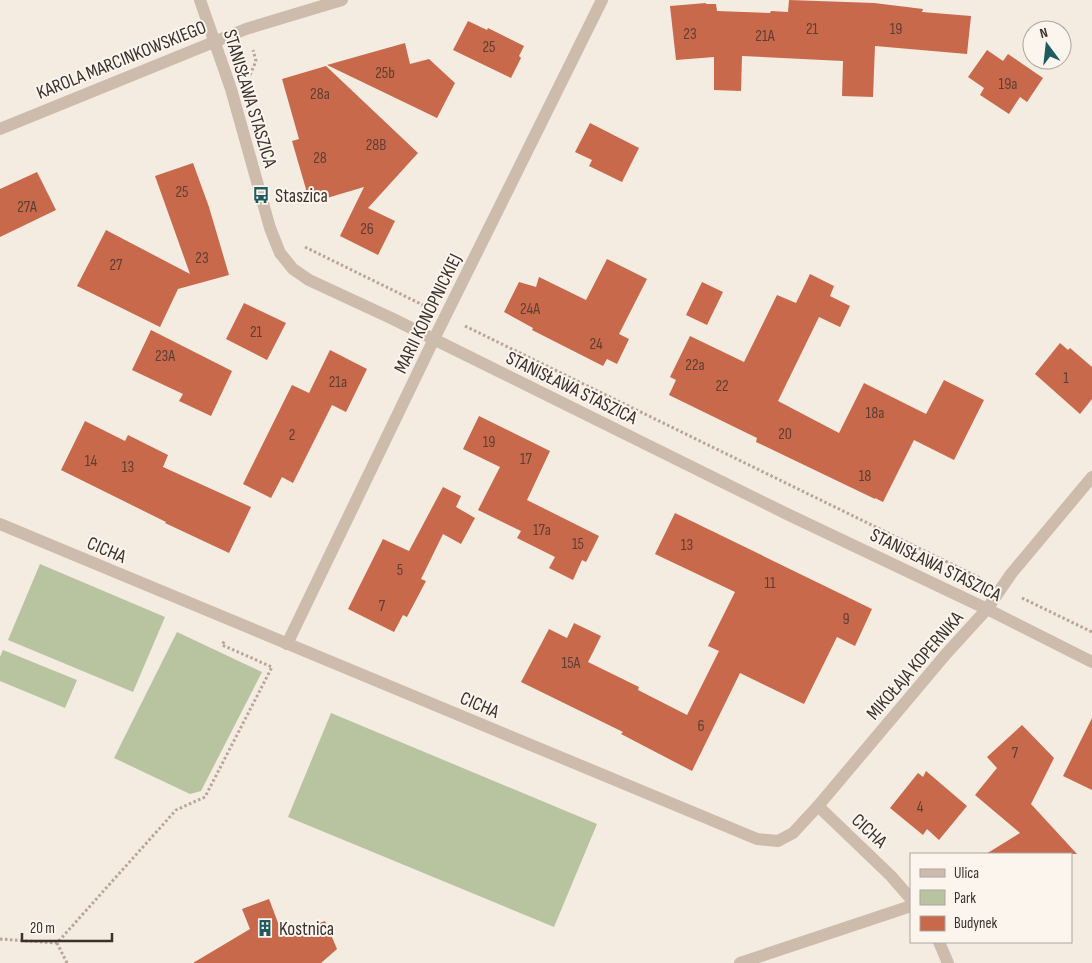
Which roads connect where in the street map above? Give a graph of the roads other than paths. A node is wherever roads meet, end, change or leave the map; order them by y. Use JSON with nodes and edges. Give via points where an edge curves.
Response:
{"nodes":[{"id":1,"x":200,"y":0,"type":"edge"},
{"id":2,"x":342,"y":0,"type":"edge"},
{"id":3,"x":602,"y":0,"type":"edge"},
{"id":4,"x":215,"y":41,"type":"junction"},
{"id":5,"x":0,"y":129,"type":"edge"},
{"id":6,"x":434,"y":339,"type":"junction"},
{"id":7,"x":1092,"y":477,"type":"edge"},
{"id":8,"x":0,"y":524,"type":"edge"},
{"id":9,"x":987,"y":610,"type":"junction"},
{"id":10,"x":287,"y":644,"type":"junction"},
{"id":11,"x":1092,"y":662,"type":"edge"},
{"id":12,"x":818,"y":806,"type":"junction"},
{"id":13,"x":910,"y":898,"type":"edge"},
{"id":14,"x":910,"y":906,"type":"edge"},
{"id":15,"x":939,"y":943,"type":"edge"},
{"id":16,"x":740,"y":963,"type":"edge"},
{"id":17,"x":948,"y":963,"type":"edge"}],
"edges":[{"from":1,"to":4,"type":"street","name":"STANISŁAWA STASZICA"},
{"from":2,"to":4,"type":"street","name":"KAROLA MARCINKOWSKIEGO"},
{"from":3,"to":6,"type":"street","name":"MARII KONOPNICKIEJ"},
{"from":4,"to":5,"type":"street","name":"KAROLA MARCINKOWSKIEGO"},
{"from":4,"to":6,"type":"street","name":"STANISŁAWA STASZICA","via":[[280,253],[293,269],[309,280]]},
{"from":6,"to":9,"type":"street","name":"STANISŁAWA STASZICA"},
{"from":6,"to":10,"type":"street","name":"MARII KONOPNICKIEJ"},
{"from":7,"to":9,"type":"street","name":"MIKOŁAJA KOPERNIKA","via":[[1011,574]]},
{"from":8,"to":10,"type":"street","name":"CICHA"},
{"from":9,"to":11,"type":"street","name":"STANISŁAWA STASZICA"},
{"from":9,"to":12,"type":"street","name":"MIKOŁAJA KOPERNIKA"},
{"from":10,"to":12,"type":"street","name":"CICHA","via":[[757,839],[778,841],[793,833]]},
{"from":12,"to":13,"type":"street","name":"CICHA"},
{"from":14,"to":16,"type":"street"},
{"from":15,"to":17,"type":"street"}]}
